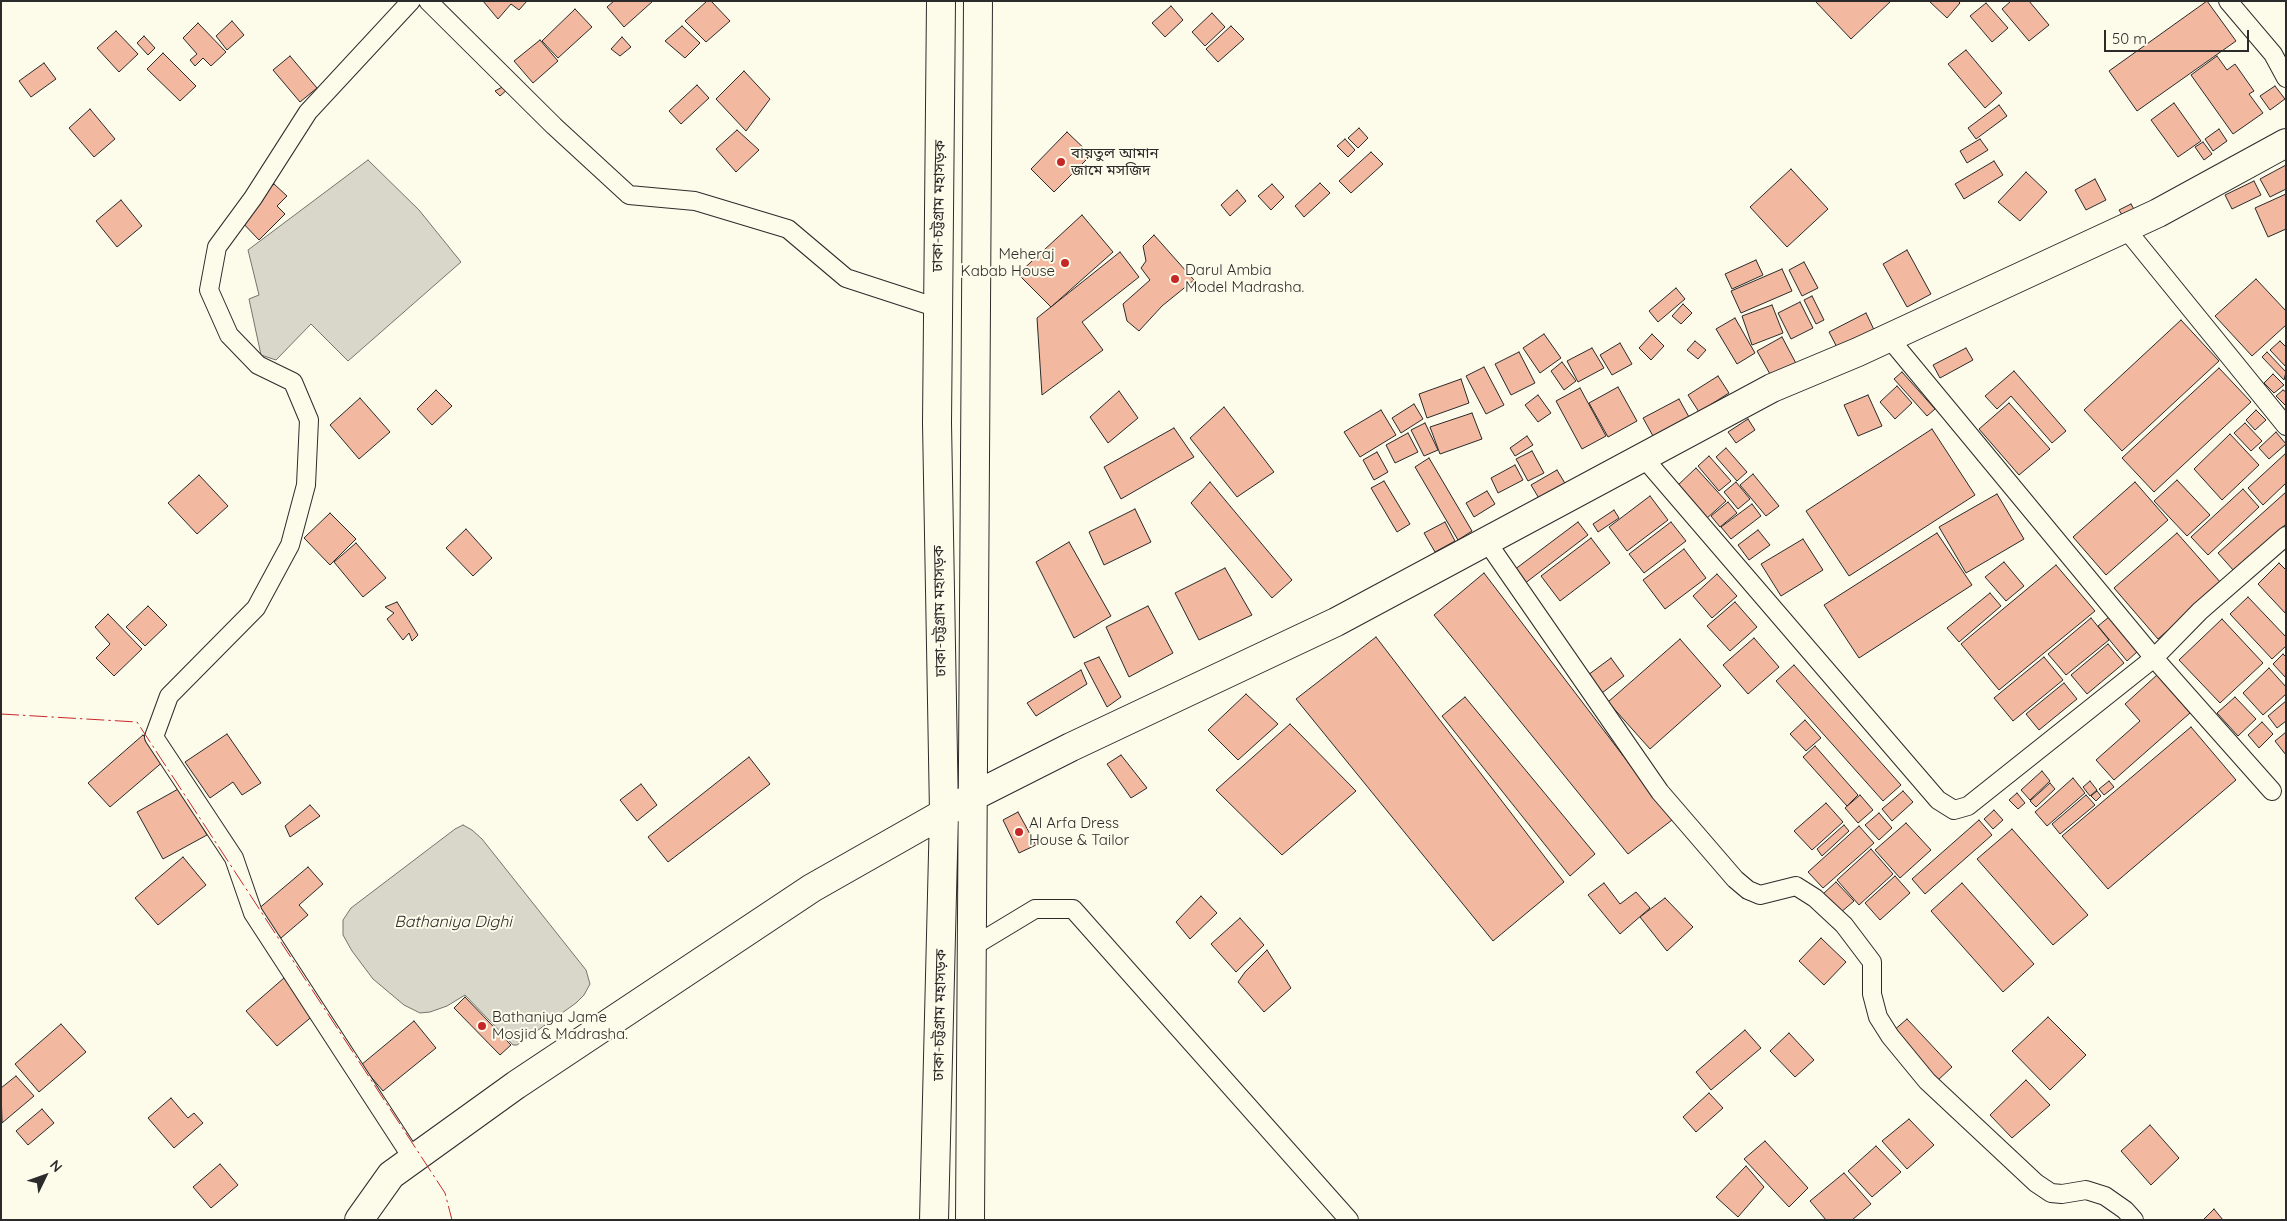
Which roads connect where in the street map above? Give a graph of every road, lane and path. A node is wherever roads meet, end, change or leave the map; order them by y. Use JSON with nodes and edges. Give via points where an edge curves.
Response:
{"nodes":[{"id":1,"x":410,"y":1,"type":"edge"},
{"id":2,"x":428,"y":1,"type":"edge"},
{"id":3,"x":940,"y":1,"type":"edge"},
{"id":4,"x":978,"y":1,"type":"edge"},
{"id":5,"x":2228,"y":1,"type":"edge"},
{"id":6,"x":2286,"y":78,"type":"edge"},
{"id":7,"x":2286,"y":143,"type":"edge"},
{"id":8,"x":2125,"y":228,"type":"junction"},
{"id":9,"x":938,"y":308,"type":"junction"},
{"id":10,"x":1889,"y":338,"type":"junction"},
{"id":11,"x":2286,"y":426,"type":"edge"},
{"id":12,"x":1643,"y":457,"type":"junction"},
{"id":13,"x":2286,"y":536,"type":"edge"},
{"id":14,"x":1487,"y":542,"type":"junction"},
{"id":15,"x":2154,"y":658,"type":"junction"},
{"id":16,"x":2272,"y":792,"type":"dead end"},
{"id":17,"x":974,"y":796,"type":"junction"},
{"id":18,"x":944,"y":813,"type":"junction"},
{"id":19,"x":972,"y":948,"type":"junction"},
{"id":20,"x":414,"y":1159,"type":"junction"},
{"id":21,"x":359,"y":1220,"type":"edge"},
{"id":22,"x":934,"y":1220,"type":"edge"},
{"id":23,"x":970,"y":1220,"type":"edge"},
{"id":24,"x":1349,"y":1220,"type":"edge"},
{"id":25,"x":2134,"y":1220,"type":"edge"}],
"edges":[{"from":1,"to":20,"type":"street","via":[[308,112],[218,247],[209,290],[229,335],[258,365],[292,382],[309,420],[306,485],[290,545],[256,608],[169,696],[154,737],[234,858],[253,913]]},
{"from":2,"to":9,"type":"street","via":[[629,195],[695,201],[788,229],[846,278]]},
{"from":3,"to":9,"type":"highway","name":"ঢাকা-চট্টগ্রাম মহাসড়ক"},
{"from":4,"to":17,"type":"highway","name":"ঢাকা-চট্টগ্রাম মহাসড়ক"},
{"from":5,"to":6,"type":"street","via":[[2273,54]]},
{"from":7,"to":8,"type":"highway"},
{"from":8,"to":10,"type":"highway"},
{"from":8,"to":11,"type":"street"},
{"from":9,"to":18,"type":"highway","name":"ঢাকা-চট্টগ্রাম মহাসড়ক"},
{"from":10,"to":12,"type":"highway","via":[[1772,388]]},
{"from":10,"to":15,"type":"street"},
{"from":12,"to":14,"type":"highway"},
{"from":12,"to":15,"type":"street","via":[[1938,800],[1954,810],[1968,806]]},
{"from":13,"to":15,"type":"street","via":[[2200,611]]},
{"from":14,"to":17,"type":"highway","via":[[1336,622]]},
{"from":14,"to":25,"type":"street","via":[[1660,792],[1735,878],[1748,890],[1760,895],[1796,886],[1815,898],[1844,925],[1872,962],[1872,994],[1878,1017],[1927,1081],[2036,1183],[2050,1192],[2062,1194],[2086,1190],[2105,1196]]},
{"from":15,"to":16,"type":"street"},
{"from":17,"to":18,"type":"highway"},
{"from":17,"to":19,"type":"highway","name":"ঢাকা-চট্টগ্রাম মহাসড়ক"},
{"from":18,"to":20,"type":"highway","via":[[812,888],[516,1086]]},
{"from":18,"to":22,"type":"highway","name":"ঢাকা-চট্টগ্রাম মহাসড়ক"},
{"from":19,"to":23,"type":"highway","name":"ঢাকা-চট্টগ্রাম মহাসড়ক"},
{"from":19,"to":24,"type":"street","via":[[1035,908],[1072,909]]},
{"from":20,"to":21,"type":"highway","via":[[391,1175]]}]}
